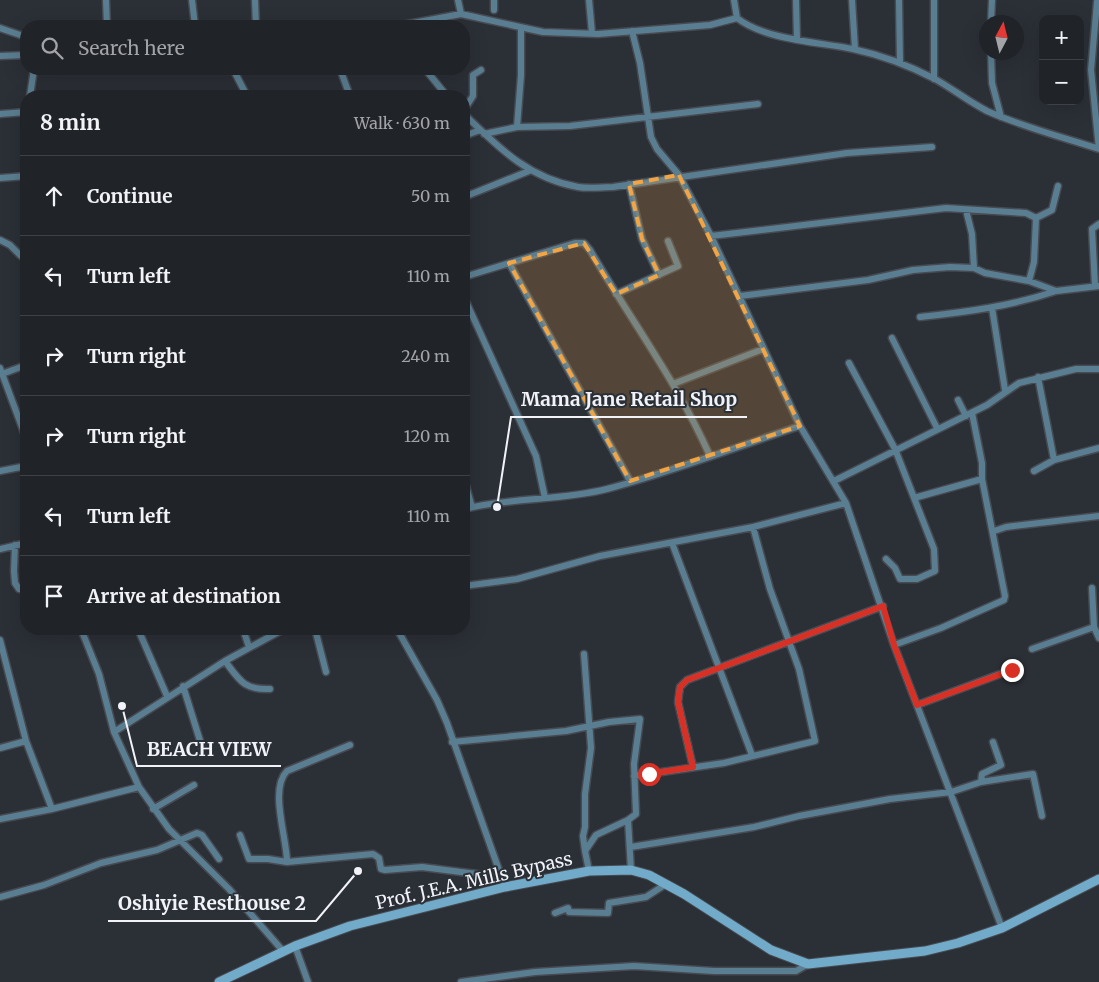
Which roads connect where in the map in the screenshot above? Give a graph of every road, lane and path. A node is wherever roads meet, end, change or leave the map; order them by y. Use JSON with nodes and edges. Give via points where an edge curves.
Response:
{"nodes":[{"id":1,"x":106,"y":0,"type":"edge"},
{"id":2,"x":192,"y":0,"type":"edge"},
{"id":3,"x":255,"y":0,"type":"edge"},
{"id":4,"x":458,"y":0,"type":"edge"},
{"id":5,"x":494,"y":0,"type":"edge"},
{"id":6,"x":589,"y":0,"type":"edge"},
{"id":7,"x":734,"y":0,"type":"edge"},
{"id":8,"x":796,"y":0,"type":"edge"},
{"id":9,"x":852,"y":0,"type":"edge"},
{"id":10,"x":900,"y":0,"type":"edge"},
{"id":11,"x":934,"y":0,"type":"edge"},
{"id":12,"x":992,"y":0,"type":"edge"},
{"id":13,"x":1097,"y":2,"type":"dead end"},
{"id":14,"x":494,"y":10,"type":"dead end"},
{"id":15,"x":461,"y":14,"type":"junction"},
{"id":16,"x":991,"y":15,"type":"edge"},
{"id":17,"x":737,"y":18,"type":"junction"},
{"id":18,"x":107,"y":20,"type":"edge"},
{"id":19,"x":194,"y":20,"type":"edge"},
{"id":20,"x":256,"y":20,"type":"edge"},
{"id":21,"x":429,"y":20,"type":"edge"},
{"id":22,"x":0,"y":28,"type":"edge"},
{"id":23,"x":522,"y":28,"type":"junction"},
{"id":24,"x":632,"y":31,"type":"junction"},
{"id":25,"x":592,"y":34,"type":"junction"},
{"id":26,"x":20,"y":35,"type":"edge"},
{"id":27,"x":797,"y":39,"type":"junction"},
{"id":28,"x":855,"y":49,"type":"junction"},
{"id":29,"x":20,"y":55,"type":"edge"},
{"id":30,"x":0,"y":56,"type":"edge"},
{"id":31,"x":992,"y":60,"type":"edge"},
{"id":32,"x":900,"y":63,"type":"junction"},
{"id":33,"x":481,"y":70,"type":"dead end"},
{"id":34,"x":33,"y":75,"type":"edge"},
{"id":35,"x":236,"y":75,"type":"edge"},
{"id":36,"x":342,"y":75,"type":"edge"},
{"id":37,"x":430,"y":75,"type":"edge"},
{"id":38,"x":934,"y":79,"type":"junction"},
{"id":39,"x":31,"y":90,"type":"edge"},
{"id":40,"x":244,"y":90,"type":"edge"},
{"id":41,"x":348,"y":90,"type":"edge"},
{"id":42,"x":442,"y":90,"type":"edge"},
{"id":43,"x":470,"y":101,"type":"edge"},
{"id":44,"x":758,"y":104,"type":"dead end"},
{"id":45,"x":20,"y":112,"type":"edge"},
{"id":46,"x":0,"y":114,"type":"edge"},
{"id":47,"x":647,"y":117,"type":"junction"},
{"id":48,"x":1000,"y":117,"type":"junction"},
{"id":49,"x":470,"y":120,"type":"edge"},
{"id":50,"x":517,"y":127,"type":"junction"},
{"id":51,"x":482,"y":132,"type":"junction"},
{"id":52,"x":470,"y":135,"type":"edge"},
{"id":53,"x":932,"y":146,"type":"dead end"},
{"id":54,"x":1099,"y":149,"type":"edge"},
{"id":55,"x":529,"y":171,"type":"junction"},
{"id":56,"x":20,"y":176,"type":"edge"},
{"id":57,"x":679,"y":176,"type":"junction"},
{"id":58,"x":0,"y":178,"type":"edge"},
{"id":59,"x":629,"y":184,"type":"junction"},
{"id":60,"x":1058,"y":186,"type":"dead end"},
{"id":61,"x":470,"y":195,"type":"edge"},
{"id":62,"x":966,"y":210,"type":"junction"},
{"id":63,"x":1036,"y":218,"type":"junction"},
{"id":64,"x":1099,"y":224,"type":"edge"},
{"id":65,"x":711,"y":236,"type":"junction"},
{"id":66,"x":0,"y":240,"type":"edge"},
{"id":67,"x":668,"y":241,"type":"dead end"},
{"id":68,"x":20,"y":255,"type":"edge"},
{"id":69,"x":510,"y":264,"type":"junction"},
{"id":70,"x":974,"y":268,"type":"junction"},
{"id":71,"x":470,"y":275,"type":"edge"},
{"id":72,"x":659,"y":275,"type":"junction"},
{"id":73,"x":1030,"y":281,"type":"junction"},
{"id":74,"x":1097,"y":286,"type":"edge"},
{"id":75,"x":1056,"y":291,"type":"junction"},
{"id":76,"x":616,"y":294,"type":"junction"},
{"id":77,"x":740,"y":296,"type":"junction"},
{"id":78,"x":992,"y":308,"type":"junction"},
{"id":79,"x":470,"y":309,"type":"edge"},
{"id":80,"x":920,"y":317,"type":"dead end"},
{"id":81,"x":892,"y":338,"type":"dead end"},
{"id":82,"x":763,"y":349,"type":"junction"},
{"id":83,"x":849,"y":363,"type":"dead end"},
{"id":84,"x":20,"y":366,"type":"edge"},
{"id":85,"x":1099,"y":369,"type":"edge"},
{"id":86,"x":1,"y":371,"type":"edge"},
{"id":87,"x":1038,"y":377,"type":"junction"},
{"id":88,"x":673,"y":384,"type":"junction"},
{"id":89,"x":1005,"y":390,"type":"junction"},
{"id":90,"x":958,"y":400,"type":"dead end"},
{"id":91,"x":969,"y":414,"type":"junction"},
{"id":92,"x":20,"y":422,"type":"edge"},
{"id":93,"x":800,"y":426,"type":"junction"},
{"id":94,"x":937,"y":428,"type":"junction"},
{"id":95,"x":1099,"y":448,"type":"edge"},
{"id":96,"x":895,"y":449,"type":"junction"},
{"id":97,"x":710,"y":456,"type":"junction"},
{"id":98,"x":1054,"y":460,"type":"junction"},
{"id":99,"x":20,"y":467,"type":"edge"},
{"id":100,"x":0,"y":471,"type":"edge"},
{"id":101,"x":1034,"y":471,"type":"dead end"},
{"id":102,"x":982,"y":479,"type":"junction"},
{"id":103,"x":630,"y":481,"type":"junction"},
{"id":104,"x":834,"y":481,"type":"junction"},
{"id":105,"x":545,"y":498,"type":"junction"},
{"id":106,"x":914,"y":498,"type":"junction"},
{"id":107,"x":470,"y":500,"type":"edge"},
{"id":108,"x":846,"y":503,"type":"junction"},
{"id":109,"x":472,"y":507,"type":"joint"},
{"id":110,"x":1099,"y":516,"type":"edge"},
{"id":111,"x":753,"y":527,"type":"junction"},
{"id":112,"x":994,"y":531,"type":"junction"},
{"id":113,"x":20,"y":544,"type":"edge"},
{"id":114,"x":672,"y":544,"type":"junction"},
{"id":115,"x":15,"y":545,"type":"junction"},
{"id":116,"x":0,"y":549,"type":"edge"},
{"id":117,"x":886,"y":558,"type":"dead end"},
{"id":118,"x":470,"y":585,"type":"edge"},
{"id":119,"x":1092,"y":588,"type":"dead end"},
{"id":120,"x":20,"y":589,"type":"edge"},
{"id":121,"x":883,"y":606,"type":"junction"},
{"id":122,"x":1094,"y":627,"type":"junction"},
{"id":123,"x":83,"y":635,"type":"edge"},
{"id":124,"x":141,"y":635,"type":"edge"},
{"id":125,"x":245,"y":635,"type":"edge"},
{"id":126,"x":272,"y":635,"type":"edge"},
{"id":127,"x":317,"y":635,"type":"edge"},
{"id":128,"x":400,"y":635,"type":"edge"},
{"id":129,"x":1099,"y":638,"type":"edge"},
{"id":130,"x":0,"y":640,"type":"edge"},
{"id":131,"x":788,"y":642,"type":"junction"},
{"id":132,"x":894,"y":645,"type":"junction"},
{"id":133,"x":249,"y":647,"type":"junction"},
{"id":134,"x":1032,"y":649,"type":"dead end"},
{"id":135,"x":584,"y":654,"type":"dead end"},
{"id":136,"x":225,"y":661,"type":"junction"},
{"id":137,"x":719,"y":667,"type":"junction"},
{"id":138,"x":8,"y":668,"type":"junction"},
{"id":139,"x":0,"y":670,"type":"edge"},
{"id":140,"x":1012,"y":670,"type":"dead end"},
{"id":141,"x":326,"y":672,"type":"dead end"},
{"id":142,"x":183,"y":686,"type":"junction"},
{"id":143,"x":270,"y":688,"type":"dead end"},
{"id":144,"x":167,"y":696,"type":"junction"},
{"id":145,"x":917,"y":705,"type":"junction"},
{"id":146,"x":590,"y":728,"type":"junction"},
{"id":147,"x":114,"y":732,"type":"junction"},
{"id":148,"x":26,"y":741,"type":"junction"},
{"id":149,"x":452,"y":742,"type":"junction"},
{"id":150,"x":993,"y":742,"type":"dead end"},
{"id":151,"x":350,"y":745,"type":"dead end"},
{"id":152,"x":202,"y":747,"type":"dead end"},
{"id":153,"x":0,"y":748,"type":"edge"},
{"id":154,"x":752,"y":755,"type":"junction"},
{"id":155,"x":693,"y":767,"type":"junction"},
{"id":156,"x":634,"y":776,"type":"junction"},
{"id":157,"x":981,"y":782,"type":"junction"},
{"id":158,"x":194,"y":785,"type":"dead end"},
{"id":159,"x":139,"y":787,"type":"junction"},
{"id":160,"x":951,"y":792,"type":"junction"},
{"id":161,"x":52,"y":809,"type":"junction"},
{"id":162,"x":153,"y":809,"type":"junction"},
{"id":163,"x":1042,"y":816,"type":"dead end"},
{"id":164,"x":0,"y":820,"type":"edge"},
{"id":165,"x":628,"y":820,"type":"junction"},
{"id":166,"x":240,"y":835,"type":"dead end"},
{"id":167,"x":180,"y":840,"type":"junction"},
{"id":168,"x":631,"y":847,"type":"junction"},
{"id":169,"x":585,"y":851,"type":"junction"},
{"id":170,"x":219,"y":859,"type":"dead end"},
{"id":171,"x":287,"y":862,"type":"junction"},
{"id":172,"x":631,"y":870,"type":"junction"},
{"id":173,"x":589,"y":871,"type":"junction"},
{"id":174,"x":500,"y":877,"type":"junction"},
{"id":175,"x":1099,"y":879,"type":"edge"},
{"id":176,"x":666,"y":884,"type":"junction"},
{"id":177,"x":504,"y":887,"type":"junction"},
{"id":178,"x":0,"y":896,"type":"edge"},
{"id":179,"x":555,"y":913,"type":"dead end"},
{"id":180,"x":1002,"y":928,"type":"junction"},
{"id":181,"x":295,"y":946,"type":"junction"},
{"id":182,"x":283,"y":951,"type":"junction"},
{"id":183,"x":808,"y":964,"type":"junction"},
{"id":184,"x":219,"y":982,"type":"edge"},
{"id":185,"x":308,"y":982,"type":"edge"},
{"id":186,"x":461,"y":982,"type":"edge"}],
"edges":[{"from":1,"to":18,"type":"street"},
{"from":2,"to":19,"type":"street"},
{"from":3,"to":20,"type":"street"},
{"from":4,"to":15,"type":"street"},
{"from":5,"to":14,"type":"street"},
{"from":6,"to":25,"type":"street"},
{"from":7,"to":17,"type":"street"},
{"from":8,"to":27,"type":"street"},
{"from":9,"to":28,"type":"street"},
{"from":10,"to":32,"type":"street"},
{"from":11,"to":38,"type":"street"},
{"from":12,"to":16,"type":"street"},
{"from":13,"to":54,"type":"street","via":[[1091,70]]},
{"from":15,"to":21,"type":"street"},
{"from":15,"to":23,"type":"street"},
{"from":17,"to":24,"type":"street","via":[[710,25]]},
{"from":17,"to":27,"type":"street","via":[[748,27]]},
{"from":22,"to":26,"type":"street"},
{"from":23,"to":25,"type":"street"},
{"from":23,"to":50,"type":"street"},
{"from":24,"to":25,"type":"street"},
{"from":24,"to":47,"type":"street"},
{"from":27,"to":28,"type":"street"},
{"from":28,"to":32,"type":"street"},
{"from":29,"to":30,"type":"street"},
{"from":31,"to":48,"type":"street","via":[[992,83]]},
{"from":32,"to":38,"type":"street"},
{"from":33,"to":43,"type":"street","via":[[473,75]]},
{"from":34,"to":39,"type":"street"},
{"from":35,"to":40,"type":"street"},
{"from":36,"to":41,"type":"street"},
{"from":37,"to":42,"type":"street"},
{"from":38,"to":48,"type":"street"},
{"from":44,"to":47,"type":"street"},
{"from":45,"to":46,"type":"street"},
{"from":47,"to":50,"type":"street","via":[[570,126]]},
{"from":47,"to":57,"type":"street","via":[[657,149]]},
{"from":48,"to":54,"type":"street"},
{"from":49,"to":51,"type":"street"},
{"from":50,"to":51,"type":"street"},
{"from":51,"to":52,"type":"street"},
{"from":51,"to":55,"type":"street","via":[[496,147]]},
{"from":53,"to":57,"type":"street","via":[[847,153]]},
{"from":55,"to":59,"type":"street","via":[[579,188]]},
{"from":55,"to":61,"type":"street"},
{"from":56,"to":58,"type":"street"},
{"from":57,"to":59,"type":"street"},
{"from":57,"to":65,"type":"street"},
{"from":59,"to":72,"type":"street","via":[[642,239]]},
{"from":60,"to":63,"type":"street","via":[[1052,210]]},
{"from":62,"to":63,"type":"street","via":[[1026,213]]},
{"from":62,"to":65,"type":"street","via":[[946,208]]},
{"from":62,"to":70,"type":"street","via":[[972,234]]},
{"from":63,"to":73,"type":"street"},
{"from":64,"to":74,"type":"street","via":[[1092,229]]},
{"from":65,"to":77,"type":"street"},
{"from":66,"to":68,"type":"street"},
{"from":67,"to":72,"type":"street","via":[[678,266]]},
{"from":69,"to":71,"type":"street"},
{"from":69,"to":76,"type":"street","via":[[575,243],[584,244]]},
{"from":69,"to":103,"type":"street"},
{"from":70,"to":73,"type":"street"},
{"from":70,"to":77,"type":"street","via":[[912,270],[868,280]]},
{"from":72,"to":76,"type":"street"},
{"from":73,"to":75,"type":"street"},
{"from":74,"to":75,"type":"street"},
{"from":75,"to":78,"type":"street","via":[[1025,302]]},
{"from":76,"to":88,"type":"street"},
{"from":77,"to":82,"type":"street"},
{"from":78,"to":80,"type":"street"},
{"from":78,"to":89,"type":"street"},
{"from":79,"to":105,"type":"street","via":[[536,456]]},
{"from":81,"to":94,"type":"street"},
{"from":82,"to":88,"type":"street"},
{"from":82,"to":93,"type":"street"},
{"from":83,"to":96,"type":"street"},
{"from":84,"to":86,"type":"street"},
{"from":85,"to":87,"type":"street","via":[[1076,369]]},
{"from":86,"to":92,"type":"street"},
{"from":87,"to":89,"type":"street"},
{"from":87,"to":98,"type":"street"},
{"from":88,"to":97,"type":"street","via":[[694,418]]},
{"from":89,"to":91,"type":"street"},
{"from":90,"to":91,"type":"street"},
{"from":91,"to":94,"type":"street"},
{"from":91,"to":102,"type":"street"},
{"from":93,"to":97,"type":"street"},
{"from":93,"to":104,"type":"street"},
{"from":94,"to":96,"type":"street"},
{"from":95,"to":98,"type":"street"},
{"from":96,"to":104,"type":"street"},
{"from":96,"to":106,"type":"street"},
{"from":97,"to":103,"type":"street"},
{"from":98,"to":101,"type":"street"},
{"from":99,"to":100,"type":"street"},
{"from":102,"to":106,"type":"street"},
{"from":102,"to":112,"type":"street"},
{"from":103,"to":105,"type":"street","via":[[565,497]]},
{"from":104,"to":108,"type":"street"},
{"from":105,"to":109,"type":"street"},
{"from":106,"to":117,"type":"street","via":[[934,549],[935,571],[918,578],[900,579]]},
{"from":107,"to":109,"type":"street"},
{"from":108,"to":111,"type":"street"},
{"from":108,"to":121,"type":"street"},
{"from":110,"to":112,"type":"street"},
{"from":111,"to":114,"type":"street"},
{"from":111,"to":131,"type":"street"},
{"from":112,"to":132,"type":"street","via":[[1004,600]]},
{"from":113,"to":115,"type":"street"},
{"from":114,"to":118,"type":"street","via":[[600,556],[517,579]]},
{"from":114,"to":137,"type":"street"},
{"from":115,"to":116,"type":"street"},
{"from":115,"to":120,"type":"street","via":[[15,583]]},
{"from":119,"to":122,"type":"street"},
{"from":121,"to":131,"type":"street"},
{"from":121,"to":132,"type":"street"},
{"from":122,"to":129,"type":"street"},
{"from":122,"to":134,"type":"street"},
{"from":123,"to":147,"type":"street","via":[[99,674]]},
{"from":124,"to":144,"type":"street"},
{"from":125,"to":133,"type":"street"},
{"from":126,"to":133,"type":"street"},
{"from":127,"to":141,"type":"street"},
{"from":128,"to":149,"type":"street","via":[[437,700]]},
{"from":130,"to":138,"type":"street"},
{"from":131,"to":137,"type":"street"},
{"from":131,"to":154,"type":"street","via":[[816,741]]},
{"from":132,"to":145,"type":"street"},
{"from":133,"to":136,"type":"street"},
{"from":135,"to":146,"type":"street"},
{"from":136,"to":142,"type":"street"},
{"from":136,"to":143,"type":"street","via":[[249,687],[256,690]]},
{"from":137,"to":154,"type":"street"},
{"from":137,"to":155,"type":"street","via":[[687,680],[678,694]]},
{"from":138,"to":139,"type":"street"},
{"from":138,"to":148,"type":"street"},
{"from":140,"to":145,"type":"street"},
{"from":142,"to":144,"type":"street"},
{"from":142,"to":152,"type":"street"},
{"from":144,"to":147,"type":"street"},
{"from":145,"to":160,"type":"street"},
{"from":146,"to":149,"type":"street"},
{"from":146,"to":156,"type":"street","via":[[609,722],[640,719]]},
{"from":146,"to":169,"type":"street","via":[[583,836]]},
{"from":147,"to":159,"type":"street"},
{"from":148,"to":153,"type":"street"},
{"from":148,"to":161,"type":"street"},
{"from":149,"to":174,"type":"street"},
{"from":150,"to":157,"type":"street","via":[[1001,765],[982,774]]},
{"from":151,"to":171,"type":"street","via":[[282,776],[278,795]]},
{"from":154,"to":155,"type":"street"},
{"from":155,"to":156,"type":"street"},
{"from":156,"to":165,"type":"street","via":[[636,814]]},
{"from":157,"to":160,"type":"street"},
{"from":157,"to":163,"type":"street","via":[[1033,774]]},
{"from":158,"to":162,"type":"street"},
{"from":159,"to":161,"type":"street"},
{"from":159,"to":162,"type":"street"},
{"from":160,"to":168,"type":"street","via":[[890,799],[754,828]]},
{"from":160,"to":180,"type":"street"},
{"from":161,"to":164,"type":"street"},
{"from":162,"to":167,"type":"street"},
{"from":165,"to":168,"type":"street"},
{"from":165,"to":169,"type":"street","via":[[596,835]]},
{"from":166,"to":171,"type":"street","via":[[249,859]]},
{"from":167,"to":170,"type":"street","via":[[200,833]]},
{"from":167,"to":178,"type":"street","via":[[157,850],[101,863],[44,885]]},
{"from":167,"to":182,"type":"street","via":[[229,889]]},
{"from":168,"to":172,"type":"street"},
{"from":169,"to":173,"type":"street"},
{"from":171,"to":174,"type":"street","via":[[373,854],[379,858],[381,869],[385,870],[422,867]]},
{"from":172,"to":173,"type":"street","name":"Prof. J.E.A. Mills Bypass"},
{"from":172,"to":176,"type":"street","name":"Prof. J.E.A. Mills Bypass"},
{"from":173,"to":177,"type":"street","name":"Prof. J.E.A. Mills Bypass"},
{"from":174,"to":177,"type":"street"},
{"from":175,"to":180,"type":"street","name":"Prof. J.E.A. Mills Bypass"},
{"from":176,"to":179,"type":"street","via":[[646,897],[609,903],[608,913],[569,912],[568,908]]},
{"from":176,"to":183,"type":"street","name":"Prof. J.E.A. Mills Bypass","via":[[771,950]]},
{"from":177,"to":181,"type":"street","name":"Prof. J.E.A. Mills Bypass","via":[[350,926]]},
{"from":180,"to":183,"type":"street","name":"Prof. J.E.A. Mills Bypass","via":[[925,951]]},
{"from":181,"to":182,"type":"street","name":"Prof. J.E.A. Mills Bypass"},
{"from":181,"to":185,"type":"street"},
{"from":182,"to":184,"type":"street","name":"Prof. J.E.A. Mills Bypass"},
{"from":183,"to":186,"type":"street","via":[[796,971],[714,971],[661,966],[588,968]]}]}
